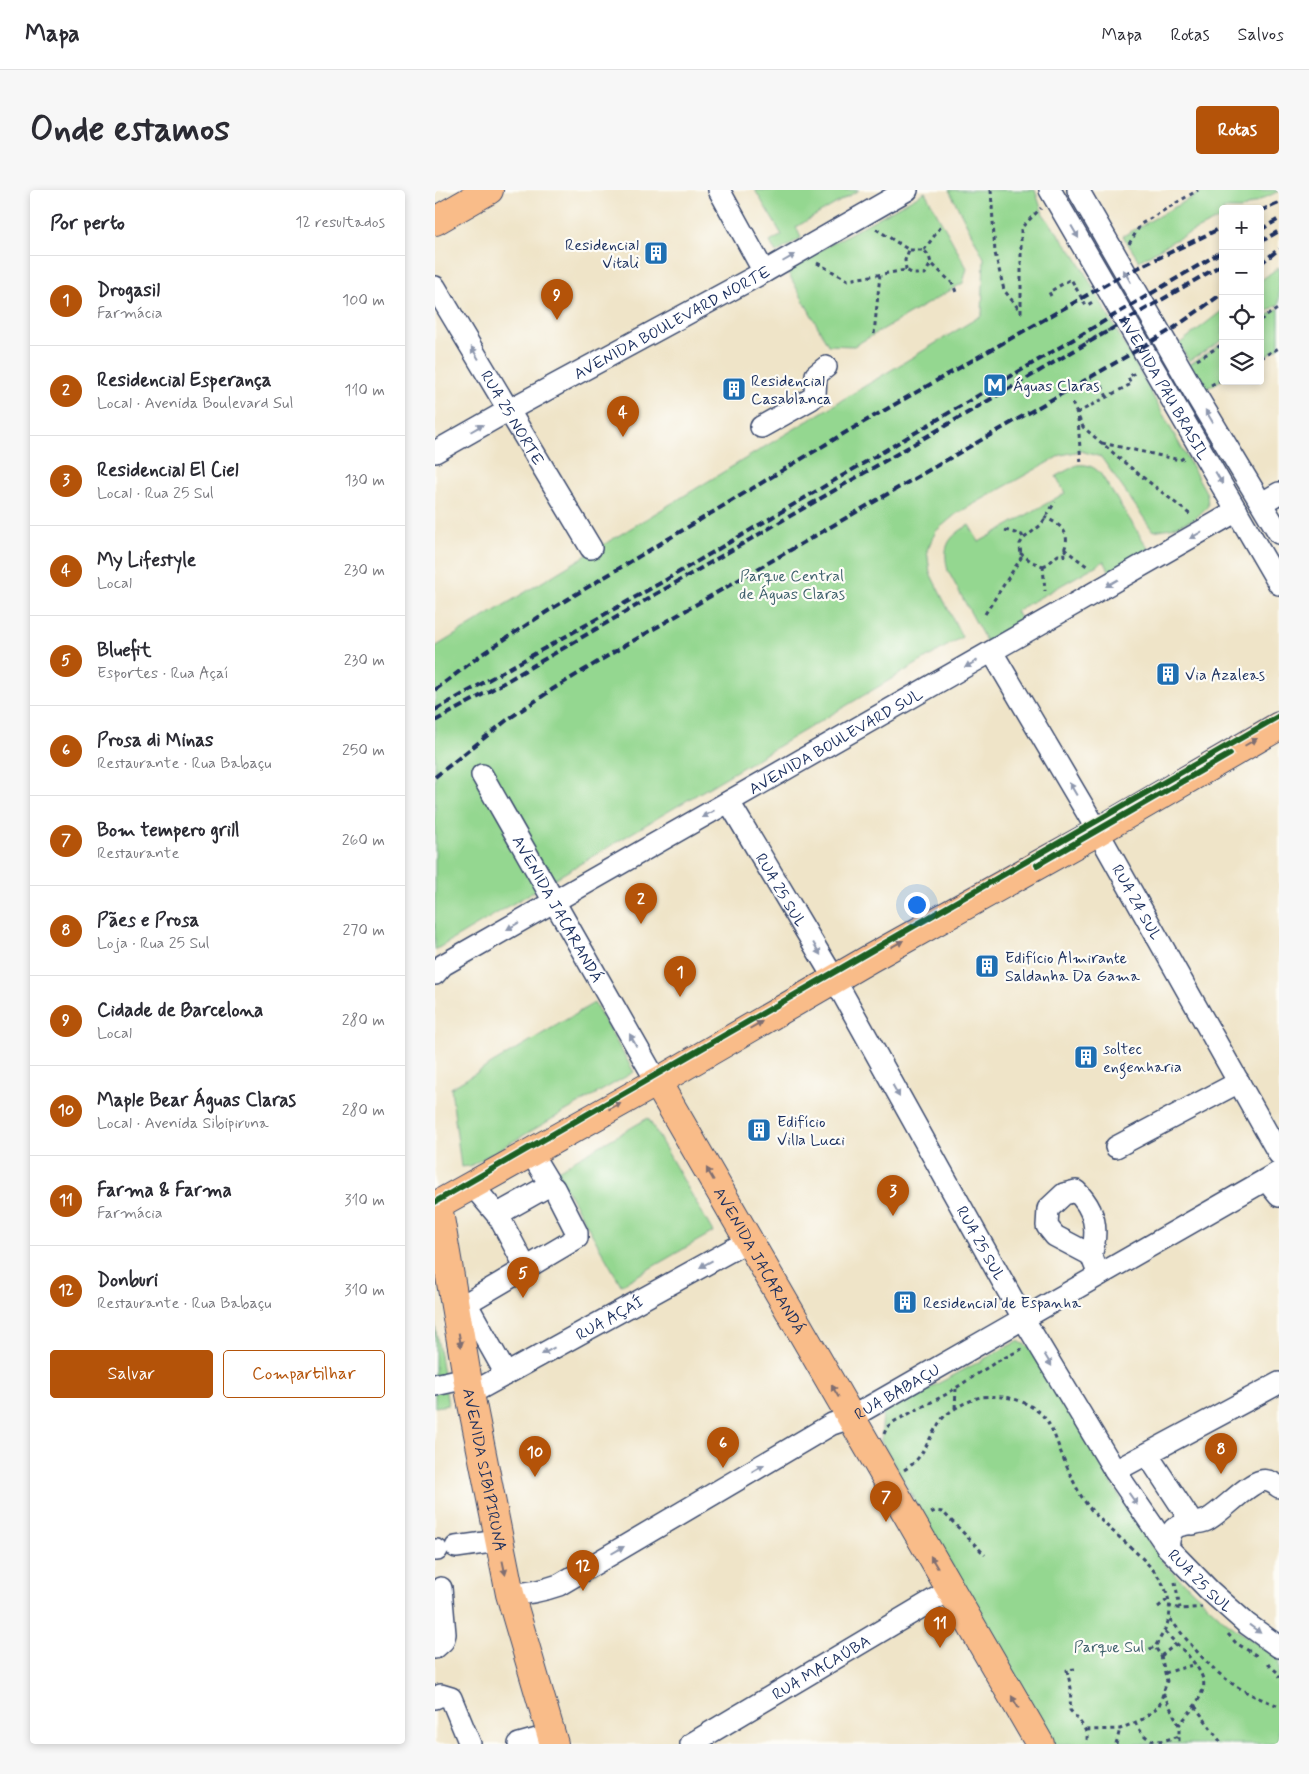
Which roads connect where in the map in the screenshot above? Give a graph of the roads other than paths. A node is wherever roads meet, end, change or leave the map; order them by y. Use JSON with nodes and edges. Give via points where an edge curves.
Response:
{"nodes":[{"id":1,"x":489,"y":190,"type":"edge"},
{"id":2,"x":719,"y":190,"type":"edge"},
{"id":3,"x":907,"y":190,"type":"edge"},
{"id":4,"x":1078,"y":190,"type":"edge"},
{"id":5,"x":1052,"y":193,"type":"edge"},
{"id":6,"x":435,"y":221,"type":"edge"},
{"id":7,"x":764,"y":272,"type":"junction"},
{"id":8,"x":435,"y":287,"type":"edge"},
{"id":9,"x":825,"y":367,"type":"dead end"},
{"id":10,"x":509,"y":410,"type":"junction"},
{"id":11,"x":761,"y":428,"type":"dead end"},
{"id":12,"x":435,"y":452,"type":"edge"},
{"id":13,"x":1270,"y":498,"type":"edge"},
{"id":14,"x":1237,"y":512,"type":"junction"},
{"id":15,"x":1279,"y":533,"type":"edge"},
{"id":16,"x":591,"y":548,"type":"dead end"},
{"id":17,"x":1279,"y":584,"type":"edge"},
{"id":18,"x":992,"y":652,"type":"junction"},
{"id":19,"x":1279,"y":726,"type":"edge"},
{"id":20,"x":482,"y":775,"type":"dead end"},
{"id":21,"x":729,"y":802,"type":"junction"},
{"id":22,"x":1097,"y":832,"type":"junction"},
{"id":23,"x":555,"y":901,"type":"junction"},
{"id":24,"x":435,"y":974,"type":"edge"},
{"id":25,"x":835,"y":980,"type":"junction"},
{"id":26,"x":657,"y":1082,"type":"junction"},
{"id":27,"x":1239,"y":1082,"type":"junction"},
{"id":28,"x":1116,"y":1147,"type":"dead end"},
{"id":29,"x":531,"y":1153,"type":"junction"},
{"id":30,"x":1279,"y":1154,"type":"edge"},
{"id":31,"x":1275,"y":1183,"type":"edge"},
{"id":32,"x":473,"y":1186,"type":"junction"},
{"id":33,"x":551,"y":1186,"type":"junction"},
{"id":34,"x":436,"y":1201,"type":"edge"},
{"id":35,"x":499,"y":1217,"type":"junction"},
{"id":36,"x":748,"y":1241,"type":"junction"},
{"id":37,"x":1091,"y":1255,"type":"dead end"},
{"id":38,"x":526,"y":1268,"type":"junction"},
{"id":39,"x":1099,"y":1275,"type":"junction"},
{"id":40,"x":461,"y":1306,"type":"junction"},
{"id":41,"x":1023,"y":1318,"type":"junction"},
{"id":42,"x":506,"y":1374,"type":"junction"},
{"id":43,"x":1279,"y":1383,"type":"edge"},
{"id":44,"x":435,"y":1386,"type":"edge"},
{"id":45,"x":468,"y":1386,"type":"junction"},
{"id":46,"x":850,"y":1418,"type":"junction"},
{"id":47,"x":1147,"y":1454,"type":"junction"},
{"id":48,"x":1115,"y":1472,"type":"junction"},
{"id":49,"x":1279,"y":1487,"type":"edge"},
{"id":50,"x":1187,"y":1516,"type":"junction"},
{"id":51,"x":1153,"y":1526,"type":"junction"},
{"id":52,"x":498,"y":1541,"type":"junction"},
{"id":53,"x":1168,"y":1548,"type":"junction"},
{"id":54,"x":443,"y":1549,"type":"edge"},
{"id":55,"x":441,"y":1588,"type":"dead end"},
{"id":56,"x":950,"y":1590,"type":"junction"},
{"id":57,"x":510,"y":1594,"type":"junction"},
{"id":58,"x":1279,"y":1647,"type":"edge"},
{"id":59,"x":435,"y":1648,"type":"edge"},
{"id":60,"x":435,"y":1698,"type":"edge"},
{"id":61,"x":552,"y":1739,"type":"edge"},
{"id":62,"x":470,"y":1744,"type":"edge"},
{"id":63,"x":519,"y":1744,"type":"edge"},
{"id":64,"x":691,"y":1744,"type":"edge"},
{"id":65,"x":1040,"y":1744,"type":"edge"}],
"edges":[{"from":1,"to":6,"type":"main road"},
{"from":2,"to":7,"type":"street"},
{"from":7,"to":3,"type":"street","name":"AVENIDA BOULEVARD NORTE","one_way":true},
{"from":13,"to":4,"type":"street","name":"AVENIDA PAU BRASIL","one_way":true,"via":[[1181,370]]},
{"from":5,"to":14,"type":"street","name":"AVENIDA PAU BRASIL","one_way":true},
{"from":7,"to":10,"type":"street","name":"AVENIDA BOULEVARD NORTE"},
{"from":10,"to":8,"type":"street","name":"RUA 25 NORTE","one_way":true},
{"from":9,"to":11,"type":"street","via":[[816,375],[815,395],[811,399]]},
{"from":12,"to":10,"type":"street","name":"AVENIDA BOULEVARD NORTE","one_way":true},
{"from":10,"to":16,"type":"street","name":"RUA 25 NORTE"},
{"from":13,"to":15,"type":"street","name":"AVENIDA PAU BRASIL"},
{"from":14,"to":17,"type":"street","name":"AVENIDA PAU BRASIL"},
{"from":14,"to":18,"type":"street","name":"AVENIDA BOULEVARD SUL","one_way":true},
{"from":18,"to":21,"type":"street","name":"AVENIDA BOULEVARD SUL","one_way":true},
{"from":22,"to":18,"type":"street","name":"RUA 24 SUL","one_way":true},
{"from":22,"to":19,"type":"main road","one_way":true},
{"from":20,"to":23,"type":"street","name":"AVENIDA JACARANDÁ"},
{"from":21,"to":23,"type":"street","name":"AVENIDA BOULEVARD SUL","one_way":true},
{"from":21,"to":25,"type":"street","name":"RUA 25 SUL","one_way":true},
{"from":25,"to":22,"type":"main road","one_way":true},
{"from":22,"to":27,"type":"street","name":"RUA 24 SUL"},
{"from":23,"to":24,"type":"street","name":"AVENIDA BOULEVARD SUL","one_way":true,"via":[[443,965]]},
{"from":26,"to":23,"type":"street","name":"AVENIDA JACARANDÁ","one_way":true},
{"from":26,"to":25,"type":"main road","one_way":true},
{"from":25,"to":41,"type":"street","name":"RUA 25 SUL","one_way":true},
{"from":29,"to":26,"type":"main road","one_way":true},
{"from":36,"to":26,"type":"main road","name":"AVENIDA JACARANDÁ","one_way":true},
{"from":27,"to":28,"type":"street"},
{"from":27,"to":30,"type":"street","name":"RUA 24 SUL"},
{"from":29,"to":32,"type":"main road"},
{"from":29,"to":33,"type":"street"},
{"from":31,"to":39,"type":"street","name":"RUA BABAÇU"},
{"from":32,"to":34,"type":"main road"},
{"from":32,"to":35,"type":"street"},
{"from":33,"to":35,"type":"street","via":[[507,1209]]},
{"from":33,"to":38,"type":"street","via":[[577,1238]]},
{"from":34,"to":40,"type":"main road","name":"AVENIDA SIBIPIRUNA"},
{"from":35,"to":38,"type":"street"},
{"from":36,"to":42,"type":"street","name":"RUA AÇAÍ","one_way":true},
{"from":46,"to":36,"type":"main road","name":"AVENIDA JACARANDÁ","one_way":true},
{"from":37,"to":39,"type":"street"},
{"from":38,"to":40,"type":"street"},
{"from":39,"to":41,"type":"street","name":"RUA BABAÇU"},
{"from":40,"to":42,"type":"street"},
{"from":40,"to":45,"type":"main road","name":"AVENIDA SIBIPIRUNA","one_way":true},
{"from":41,"to":46,"type":"street","name":"RUA BABAÇU"},
{"from":41,"to":48,"type":"street","name":"RUA 25 SUL","one_way":true},
{"from":42,"to":45,"type":"street","name":"RUA AÇAÍ"},
{"from":43,"to":47,"type":"street"},
{"from":44,"to":45,"type":"street","name":"RUA AÇAÍ"},
{"from":45,"to":52,"type":"main road","name":"AVENIDA SIBIPIRUNA"},
{"from":56,"to":46,"type":"main road","name":"AVENIDA JACARANDÁ","one_way":true},
{"from":57,"to":46,"type":"street","name":"RUA BABAÇU","one_way":true,"via":[[526,1594],[559,1585],[832,1424]]},
{"from":47,"to":48,"type":"street"},
{"from":47,"to":50,"type":"street"},
{"from":48,"to":51,"type":"street","name":"RUA 25 SUL","one_way":true},
{"from":49,"to":50,"type":"street","via":[[1261,1480],[1207,1520]]},
{"from":50,"to":51,"type":"street"},
{"from":50,"to":53,"type":"street","via":[[1183,1524],[1174,1529]]},
{"from":51,"to":53,"type":"street","name":"RUA 25 SUL"},
{"from":52,"to":54,"type":"street"},
{"from":52,"to":57,"type":"main road","name":"AVENIDA SIBIPIRUNA","one_way":true},
{"from":53,"to":58,"type":"street","name":"RUA 25 SUL","one_way":true,"via":[[1210,1591]]},
{"from":55,"to":59,"type":"street","via":[[445,1634]]},
{"from":56,"to":64,"type":"street","name":"RUA MACAÚBA"},
{"from":65,"to":56,"type":"main road","name":"AVENIDA JACARANDÁ","one_way":true},
{"from":57,"to":61,"type":"main road","name":"AVENIDA SIBIPIRUNA"},
{"from":60,"to":62,"type":"street","via":[[441,1695],[451,1698]]},
{"from":61,"to":63,"type":"street"}]}
